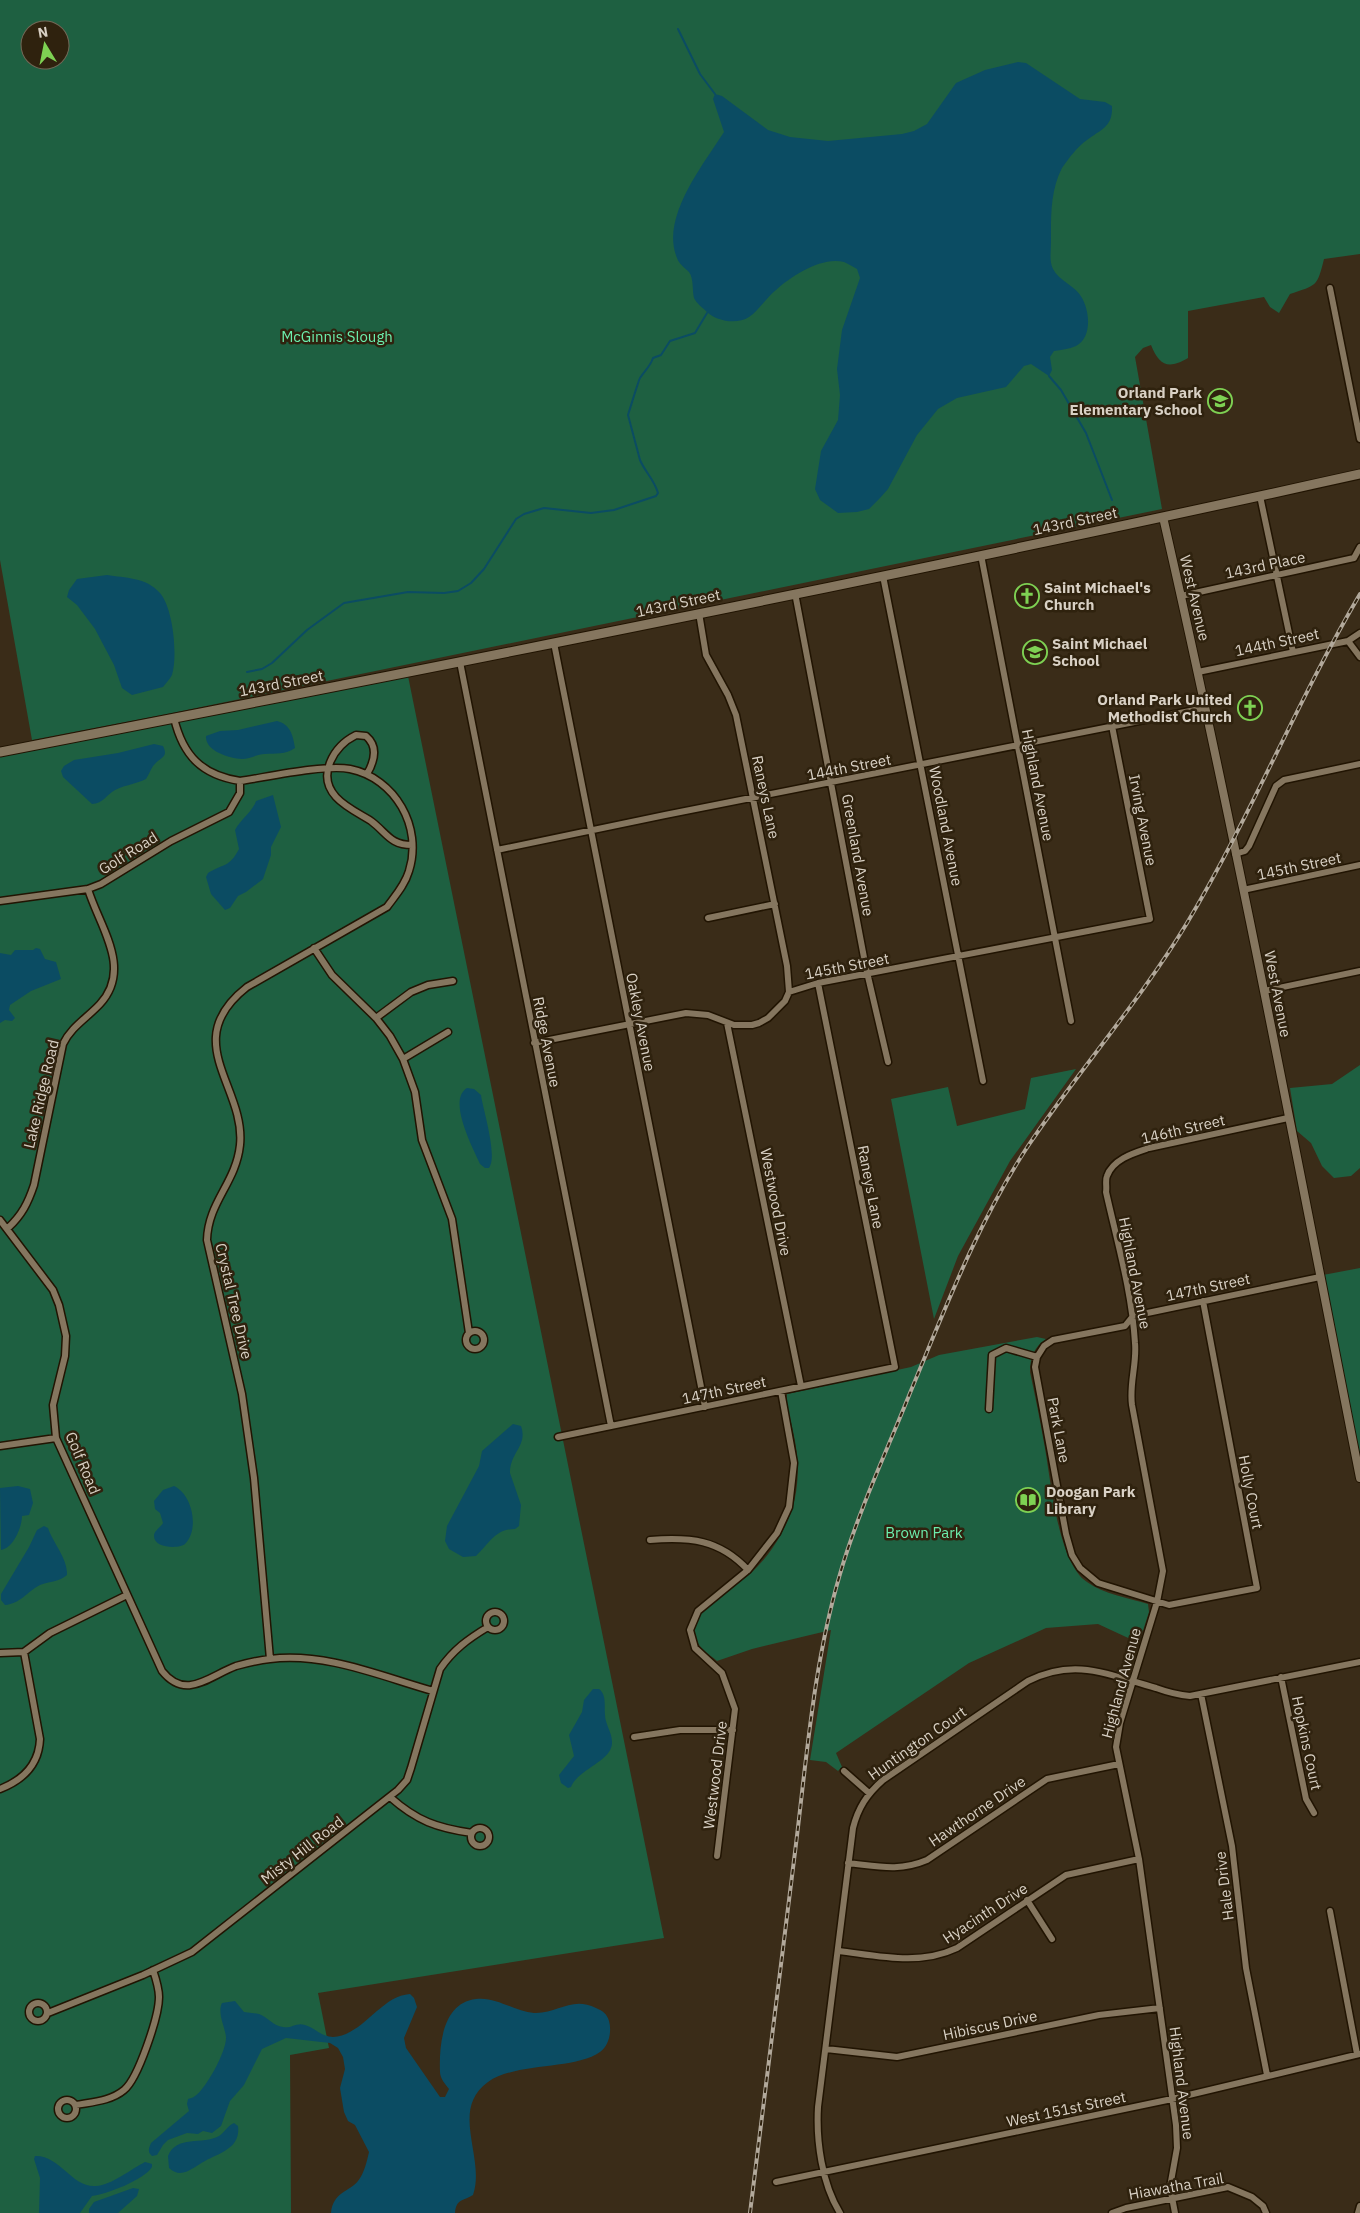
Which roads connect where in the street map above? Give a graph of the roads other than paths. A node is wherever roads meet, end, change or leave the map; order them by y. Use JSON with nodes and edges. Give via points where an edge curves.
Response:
{"nodes":[{"id":1,"x":1330,"y":288,"type":"dead end"},
{"id":2,"x":1360,"y":439,"type":"edge"},
{"id":3,"x":1360,"y":474,"type":"edge"},
{"id":4,"x":1260,"y":496,"type":"junction"},
{"id":5,"x":1163,"y":517,"type":"junction"},
{"id":6,"x":1360,"y":547,"type":"edge"},
{"id":7,"x":980,"y":555,"type":"junction"},
{"id":8,"x":1277,"y":574,"type":"junction"},
{"id":9,"x":883,"y":576,"type":"junction"},
{"id":10,"x":795,"y":593,"type":"junction"},
{"id":11,"x":1181,"y":596,"type":"junction"},
{"id":12,"x":699,"y":614,"type":"junction"},
{"id":13,"x":1360,"y":633,"type":"edge"},
{"id":14,"x":1348,"y":641,"type":"junction"},
{"id":15,"x":554,"y":643,"type":"junction"},
{"id":16,"x":1293,"y":652,"type":"junction"},
{"id":17,"x":1360,"y":657,"type":"edge"},
{"id":18,"x":460,"y":662,"type":"junction"},
{"id":19,"x":1198,"y":672,"type":"junction"},
{"id":20,"x":1205,"y":708,"type":"junction"},
{"id":21,"x":174,"y":718,"type":"junction"},
{"id":22,"x":1112,"y":726,"type":"junction"},
{"id":23,"x":1017,"y":745,"type":"junction"},
{"id":24,"x":0,"y":752,"type":"edge"},
{"id":25,"x":1360,"y":764,"type":"edge"},
{"id":26,"x":921,"y":765,"type":"junction"},
{"id":27,"x":327,"y":768,"type":"junction"},
{"id":28,"x":367,"y":774,"type":"junction"},
{"id":29,"x":240,"y":781,"type":"junction"},
{"id":30,"x":832,"y":783,"type":"junction"},
{"id":31,"x":753,"y":798,"type":"junction"},
{"id":32,"x":591,"y":830,"type":"junction"},
{"id":33,"x":412,"y":845,"type":"junction"},
{"id":34,"x":497,"y":850,"type":"junction"},
{"id":35,"x":1235,"y":854,"type":"junction"},
{"id":36,"x":1360,"y":865,"type":"edge"},
{"id":37,"x":88,"y":888,"type":"junction"},
{"id":38,"x":1242,"y":890,"type":"junction"},
{"id":39,"x":0,"y":900,"type":"edge"},
{"id":40,"x":775,"y":904,"type":"junction"},
{"id":41,"x":708,"y":918,"type":"dead end"},
{"id":42,"x":1150,"y":919,"type":"joint"},
{"id":43,"x":1055,"y":938,"type":"junction"},
{"id":44,"x":314,"y":948,"type":"junction"},
{"id":45,"x":959,"y":957,"type":"junction"},
{"id":46,"x":1360,"y":970,"type":"edge"},
{"id":47,"x":869,"y":974,"type":"junction"},
{"id":48,"x":453,"y":981,"type":"dead end"},
{"id":49,"x":818,"y":983,"type":"junction"},
{"id":50,"x":1264,"y":991,"type":"junction"},
{"id":51,"x":789,"y":992,"type":"junction"},
{"id":52,"x":376,"y":1018,"type":"junction"},
{"id":53,"x":1071,"y":1021,"type":"dead end"},
{"id":54,"x":628,"y":1023,"type":"junction"},
{"id":55,"x":727,"y":1023,"type":"junction"},
{"id":56,"x":448,"y":1032,"type":"dead end"},
{"id":57,"x":534,"y":1043,"type":"junction"},
{"id":58,"x":403,"y":1059,"type":"junction"},
{"id":59,"x":888,"y":1062,"type":"dead end"},
{"id":60,"x":983,"y":1081,"type":"dead end"},
{"id":61,"x":1288,"y":1118,"type":"junction"},
{"id":62,"x":1106,"y":1192,"type":"joint"},
{"id":63,"x":0,"y":1220,"type":"edge"},
{"id":64,"x":8,"y":1228,"type":"junction"},
{"id":65,"x":1320,"y":1276,"type":"junction"},
{"id":66,"x":1203,"y":1301,"type":"junction"},
{"id":67,"x":1133,"y":1316,"type":"junction"},
{"id":68,"x":469,"y":1333,"type":"dead end"},
{"id":69,"x":1036,"y":1357,"type":"junction"},
{"id":70,"x":895,"y":1367,"type":"joint"},
{"id":71,"x":801,"y":1386,"type":"junction"},
{"id":72,"x":781,"y":1391,"type":"junction"},
{"id":73,"x":705,"y":1406,"type":"junction"},
{"id":74,"x":989,"y":1409,"type":"dead end"},
{"id":75,"x":611,"y":1426,"type":"junction"},
{"id":76,"x":558,"y":1437,"type":"dead end"},
{"id":77,"x":56,"y":1438,"type":"junction"},
{"id":78,"x":0,"y":1446,"type":"edge"},
{"id":79,"x":1360,"y":1478,"type":"edge"},
{"id":80,"x":650,"y":1540,"type":"dead end"},
{"id":81,"x":748,"y":1570,"type":"junction"},
{"id":82,"x":127,"y":1595,"type":"junction"},
{"id":83,"x":1157,"y":1602,"type":"junction"},
{"id":84,"x":488,"y":1627,"type":"dead end"},
{"id":85,"x":24,"y":1652,"type":"junction"},
{"id":86,"x":0,"y":1653,"type":"edge"},
{"id":87,"x":270,"y":1659,"type":"junction"},
{"id":88,"x":1360,"y":1662,"type":"edge"},
{"id":89,"x":1281,"y":1677,"type":"junction"},
{"id":90,"x":1133,"y":1682,"type":"junction"},
{"id":91,"x":433,"y":1691,"type":"junction"},
{"id":92,"x":1201,"y":1694,"type":"junction"},
{"id":93,"x":733,"y":1730,"type":"junction"},
{"id":94,"x":634,"y":1737,"type":"dead end"},
{"id":95,"x":1119,"y":1764,"type":"junction"},
{"id":96,"x":844,"y":1771,"type":"dead end"},
{"id":97,"x":0,"y":1789,"type":"edge"},
{"id":98,"x":869,"y":1792,"type":"junction"},
{"id":99,"x":390,"y":1797,"type":"junction"},
{"id":100,"x":1314,"y":1813,"type":"dead end"},
{"id":101,"x":472,"y":1833,"type":"dead end"},
{"id":102,"x":717,"y":1856,"type":"dead end"},
{"id":103,"x":1139,"y":1859,"type":"junction"},
{"id":104,"x":848,"y":1863,"type":"junction"},
{"id":105,"x":1027,"y":1900,"type":"junction"},
{"id":106,"x":1330,"y":1911,"type":"dead end"},
{"id":107,"x":1052,"y":1939,"type":"dead end"},
{"id":108,"x":838,"y":1951,"type":"junction"},
{"id":109,"x":153,"y":1970,"type":"junction"},
{"id":110,"x":1160,"y":2008,"type":"junction"},
{"id":111,"x":48,"y":2012,"type":"dead end"},
{"id":112,"x":826,"y":2049,"type":"junction"},
{"id":113,"x":1358,"y":2054,"type":"edge"},
{"id":114,"x":1267,"y":2075,"type":"junction"},
{"id":115,"x":1172,"y":2099,"type":"junction"},
{"id":116,"x":76,"y":2105,"type":"dead end"},
{"id":117,"x":825,"y":2172,"type":"junction"},
{"id":118,"x":776,"y":2182,"type":"dead end"},
{"id":119,"x":1172,"y":2199,"type":"junction"},
{"id":120,"x":1360,"y":2206,"type":"edge"},
{"id":121,"x":840,"y":2213,"type":"edge"},
{"id":122,"x":1112,"y":2213,"type":"edge"},
{"id":123,"x":1174,"y":2213,"type":"edge"},
{"id":124,"x":1266,"y":2213,"type":"edge"},
{"id":125,"x":1358,"y":2213,"type":"edge"}],
"edges":[{"from":1,"to":2,"type":"street"},
{"from":3,"to":4,"type":"main road","name":"143rd Street"},
{"from":4,"to":5,"type":"main road","name":"143rd Street"},
{"from":4,"to":8,"type":"street"},
{"from":5,"to":7,"type":"main road","name":"143rd Street"},
{"from":5,"to":11,"type":"street","name":"West Avenue"},
{"from":6,"to":8,"type":"street","name":"143rd Place","via":[[1354,558]]},
{"from":7,"to":9,"type":"main road","name":"143rd Street"},
{"from":7,"to":23,"type":"street","name":"Highland Avenue"},
{"from":8,"to":11,"type":"street","name":"143rd Place"},
{"from":8,"to":16,"type":"street"},
{"from":9,"to":10,"type":"main road","name":"143rd Street"},
{"from":9,"to":26,"type":"street","name":"Woodland Avenue"},
{"from":10,"to":12,"type":"main road","name":"143rd Street"},
{"from":10,"to":30,"type":"street","name":"Greenland Avenue"},
{"from":11,"to":19,"type":"street","name":"West Avenue"},
{"from":12,"to":15,"type":"main road","name":"143rd Street"},
{"from":12,"to":31,"type":"street","name":"Raneys Lane","via":[[706,656],[736,715]]},
{"from":13,"to":14,"type":"street","name":"144th Street"},
{"from":14,"to":16,"type":"street","name":"144th Street"},
{"from":14,"to":17,"type":"street"},
{"from":15,"to":18,"type":"main road","name":"143rd Street"},
{"from":15,"to":32,"type":"street","name":"Oakley Avenue"},
{"from":16,"to":19,"type":"street","name":"144th Street"},
{"from":18,"to":21,"type":"main road","name":"143rd Street"},
{"from":18,"to":34,"type":"street","name":"Ridge Avenue"},
{"from":19,"to":20,"type":"street","name":"West Avenue"},
{"from":20,"to":22,"type":"street","name":"144th Street"},
{"from":20,"to":35,"type":"street","name":"West Avenue"},
{"from":21,"to":24,"type":"main road","name":"143rd Street"},
{"from":21,"to":29,"type":"street","name":"Crystal Tree Drive","via":[[181,742],[198,765],[226,779]]},
{"from":22,"to":23,"type":"street","name":"144th Street"},
{"from":22,"to":42,"type":"street","name":"Irving Avenue"},
{"from":23,"to":26,"type":"street","name":"144th Street"},
{"from":23,"to":43,"type":"street","name":"Highland Avenue"},
{"from":25,"to":35,"type":"street","via":[[1284,780],[1276,786],[1249,846]]},
{"from":26,"to":30,"type":"street","name":"144th Street"},
{"from":26,"to":45,"type":"street","name":"Woodland Avenue"},
{"from":27,"to":28,"type":"street","name":"Crystal Tree Drive","via":[[349,768]]},
{"from":27,"to":28,"type":"street","via":[[333,755],[352,737],[361,735],[371,740],[375,755]]},
{"from":27,"to":29,"type":"street","name":"Crystal Tree Drive"},
{"from":27,"to":33,"type":"street","via":[[336,797],[395,843]]},
{"from":28,"to":33,"type":"street","name":"Crystal Tree Drive","via":[[399,800],[406,814]]},
{"from":29,"to":37,"type":"street","name":"Golf Road","via":[[240,793],[229,812],[171,841],[101,884]]},
{"from":30,"to":31,"type":"street","name":"144th Street"},
{"from":30,"to":47,"type":"street","name":"Greenland Avenue"},
{"from":31,"to":32,"type":"street","name":"144th Street"},
{"from":31,"to":40,"type":"street","name":"Raneys Lane"},
{"from":32,"to":34,"type":"street","name":"144th Street"},
{"from":32,"to":54,"type":"street","name":"Oakley Avenue"},
{"from":33,"to":44,"type":"street","name":"Crystal Tree Drive","via":[[409,872],[387,907]]},
{"from":34,"to":57,"type":"street","name":"Ridge Avenue"},
{"from":35,"to":38,"type":"street","name":"West Avenue"},
{"from":36,"to":38,"type":"street","name":"145th Street"},
{"from":37,"to":39,"type":"street","name":"Golf Road"},
{"from":37,"to":64,"type":"street","name":"Lake Ridge Road","via":[[112,949],[114,963],[110,989],[88,1018],[67,1035],[63,1044],[34,1185],[27,1206]]},
{"from":38,"to":50,"type":"street","name":"West Avenue"},
{"from":40,"to":41,"type":"street"},
{"from":40,"to":51,"type":"street","name":"Raneys Lane","via":[[790,979]]},
{"from":42,"to":43,"type":"street","name":"145th Street"},
{"from":43,"to":45,"type":"street","name":"145th Street"},
{"from":43,"to":53,"type":"street","name":"Highland Avenue"},
{"from":44,"to":52,"type":"street","via":[[332,975]]},
{"from":44,"to":87,"type":"street","name":"Crystal Tree Drive","via":[[237,995],[222,1017],[217,1038],[219,1067],[240,1123],[240,1142],[233,1176],[212,1209],[207,1240],[242,1394],[254,1478]]},
{"from":45,"to":47,"type":"street","name":"145th Street"},
{"from":45,"to":60,"type":"street","name":"Woodland Avenue"},
{"from":46,"to":50,"type":"street"},
{"from":47,"to":49,"type":"street","name":"145th Street"},
{"from":47,"to":59,"type":"street","name":"Greenland Avenue"},
{"from":48,"to":52,"type":"street","via":[[411,992]]},
{"from":49,"to":51,"type":"street","name":"145th Street"},
{"from":49,"to":70,"type":"street","name":"Raneys Lane"},
{"from":50,"to":61,"type":"street","name":"West Avenue"},
{"from":51,"to":55,"type":"street","name":"145th Street","via":[[781,1006],[768,1018],[752,1025]]},
{"from":52,"to":58,"type":"street"},
{"from":54,"to":55,"type":"street","name":"145th Street","via":[[691,1012]]},
{"from":54,"to":57,"type":"street","name":"145th Street"},
{"from":54,"to":73,"type":"street","name":"Oakley Avenue"},
{"from":55,"to":71,"type":"street","name":"Westwood Drive"},
{"from":56,"to":58,"type":"street"},
{"from":57,"to":75,"type":"street","name":"Ridge Avenue"},
{"from":58,"to":68,"type":"street","via":[[415,1092],[422,1140],[452,1219]]},
{"from":61,"to":62,"type":"street","name":"146th Street","via":[[1130,1154],[1115,1164],[1107,1176]]},
{"from":61,"to":65,"type":"street","name":"West Avenue"},
{"from":62,"to":67,"type":"street","name":"Highland Avenue"},
{"from":63,"to":64,"type":"street","name":"Golf Road"},
{"from":64,"to":77,"type":"street","name":"Golf Road","via":[[53,1290],[64,1322],[64,1356],[53,1405]]},
{"from":65,"to":66,"type":"street","name":"147th Street"},
{"from":65,"to":79,"type":"street","name":"West Avenue"},
{"from":66,"to":67,"type":"street","name":"147th Street"},
{"from":66,"to":83,"type":"street","name":"Holly Court","via":[[1257,1588],[1169,1605]]},
{"from":67,"to":69,"type":"street","name":"147th Street","via":[[1126,1326],[1053,1340]]},
{"from":67,"to":83,"type":"street","name":"Highland Avenue","via":[[1136,1354],[1130,1390],[1163,1571]]},
{"from":69,"to":74,"type":"street","via":[[1006,1348],[992,1355]]},
{"from":69,"to":83,"type":"street","name":"Park Lane","via":[[1043,1412],[1072,1555],[1080,1568],[1098,1582]]},
{"from":70,"to":71,"type":"street","name":"147th Street"},
{"from":71,"to":72,"type":"street","name":"147th Street"},
{"from":72,"to":73,"type":"street","name":"147th Street"},
{"from":72,"to":81,"type":"street","name":"Westwood Drive","via":[[794,1463],[789,1507],[776,1533]]},
{"from":73,"to":75,"type":"street","name":"147th Street"},
{"from":75,"to":76,"type":"street","name":"147th Street"},
{"from":77,"to":78,"type":"street"},
{"from":77,"to":82,"type":"street","name":"Golf Road"},
{"from":80,"to":81,"type":"street","via":[[685,1538],[708,1543],[732,1555]]},
{"from":81,"to":93,"type":"street","name":"Westwood Drive","via":[[698,1611],[690,1630],[695,1648],[722,1673],[735,1709]]},
{"from":82,"to":85,"type":"street","via":[[50,1633]]},
{"from":82,"to":87,"type":"street","name":"Golf Road","via":[[162,1671],[177,1685],[202,1683],[236,1667]]},
{"from":83,"to":90,"type":"street","name":"Highland Avenue"},
{"from":84,"to":91,"type":"street","name":"Misty Hill Road","via":[[465,1641],[448,1657]]},
{"from":85,"to":86,"type":"street"},
{"from":85,"to":97,"type":"street","via":[[40,1752],[22,1777]]},
{"from":87,"to":91,"type":"street","via":[[323,1659]]},
{"from":88,"to":89,"type":"street","name":"Huntington Court"},
{"from":89,"to":92,"type":"street","name":"Huntington Court"},
{"from":89,"to":100,"type":"street","name":"Hopkins Court","via":[[1306,1799]]},
{"from":90,"to":92,"type":"street","name":"Huntington Court","via":[[1182,1695]]},
{"from":90,"to":95,"type":"street","name":"Highland Avenue","via":[[1117,1735]]},
{"from":90,"to":98,"type":"street","name":"Huntington Court","via":[[1088,1668],[1041,1674]]},
{"from":91,"to":99,"type":"street","name":"Misty Hill Road","via":[[407,1780]]},
{"from":92,"to":114,"type":"street","name":"Hale Drive","via":[[1232,1846],[1246,1968]]},
{"from":93,"to":94,"type":"street","via":[[680,1730]]},
{"from":93,"to":102,"type":"street","name":"Westwood Drive"},
{"from":95,"to":103,"type":"street","name":"Highland Avenue"},
{"from":95,"to":104,"type":"street","name":"Hawthorne Drive","via":[[1047,1779],[911,1867]]},
{"from":96,"to":98,"type":"street"},
{"from":98,"to":104,"type":"street","name":"Huntington Court","via":[[852,1828]]},
{"from":99,"to":101,"type":"street","via":[[424,1822],[442,1829]]},
{"from":99,"to":109,"type":"street","name":"Misty Hill Road","via":[[192,1952]]},
{"from":103,"to":105,"type":"street","name":"Hyacinth Drive","via":[[1066,1875]]},
{"from":103,"to":110,"type":"street","name":"Highland Avenue"},
{"from":104,"to":108,"type":"street","name":"Huntington Court"},
{"from":105,"to":107,"type":"street"},
{"from":105,"to":108,"type":"street","name":"Hyacinth Drive","via":[[957,1948],[934,1957],[903,1959]]},
{"from":106,"to":113,"type":"street"},
{"from":108,"to":112,"type":"street","name":"Huntington Court"},
{"from":109,"to":111,"type":"street","name":"Misty Hill Road"},
{"from":109,"to":116,"type":"street","via":[[159,1996],[157,2011],[139,2069],[131,2084],[111,2098]]},
{"from":110,"to":112,"type":"street","name":"Hibiscus Drive","via":[[1099,2015],[897,2057]]},
{"from":110,"to":115,"type":"street","name":"Highland Avenue"},
{"from":112,"to":117,"type":"street","name":"Huntington Court","via":[[817,2119]]},
{"from":113,"to":114,"type":"street","name":"West 151st Street"},
{"from":114,"to":115,"type":"street","name":"West 151st Street"},
{"from":115,"to":117,"type":"street","name":"West 151st Street"},
{"from":115,"to":119,"type":"street","name":"Highland Avenue","via":[[1177,2136],[1170,2180]]},
{"from":117,"to":118,"type":"street","name":"West 151st Street"},
{"from":117,"to":121,"type":"street","name":"Huntington Court"},
{"from":119,"to":122,"type":"street","name":"Hiawatha Trail"},
{"from":119,"to":123,"type":"street","name":"Highland Avenue"},
{"from":119,"to":124,"type":"street","name":"Hiawatha Trail","via":[[1228,2188],[1252,2197]]},
{"from":120,"to":125,"type":"street"}]}
